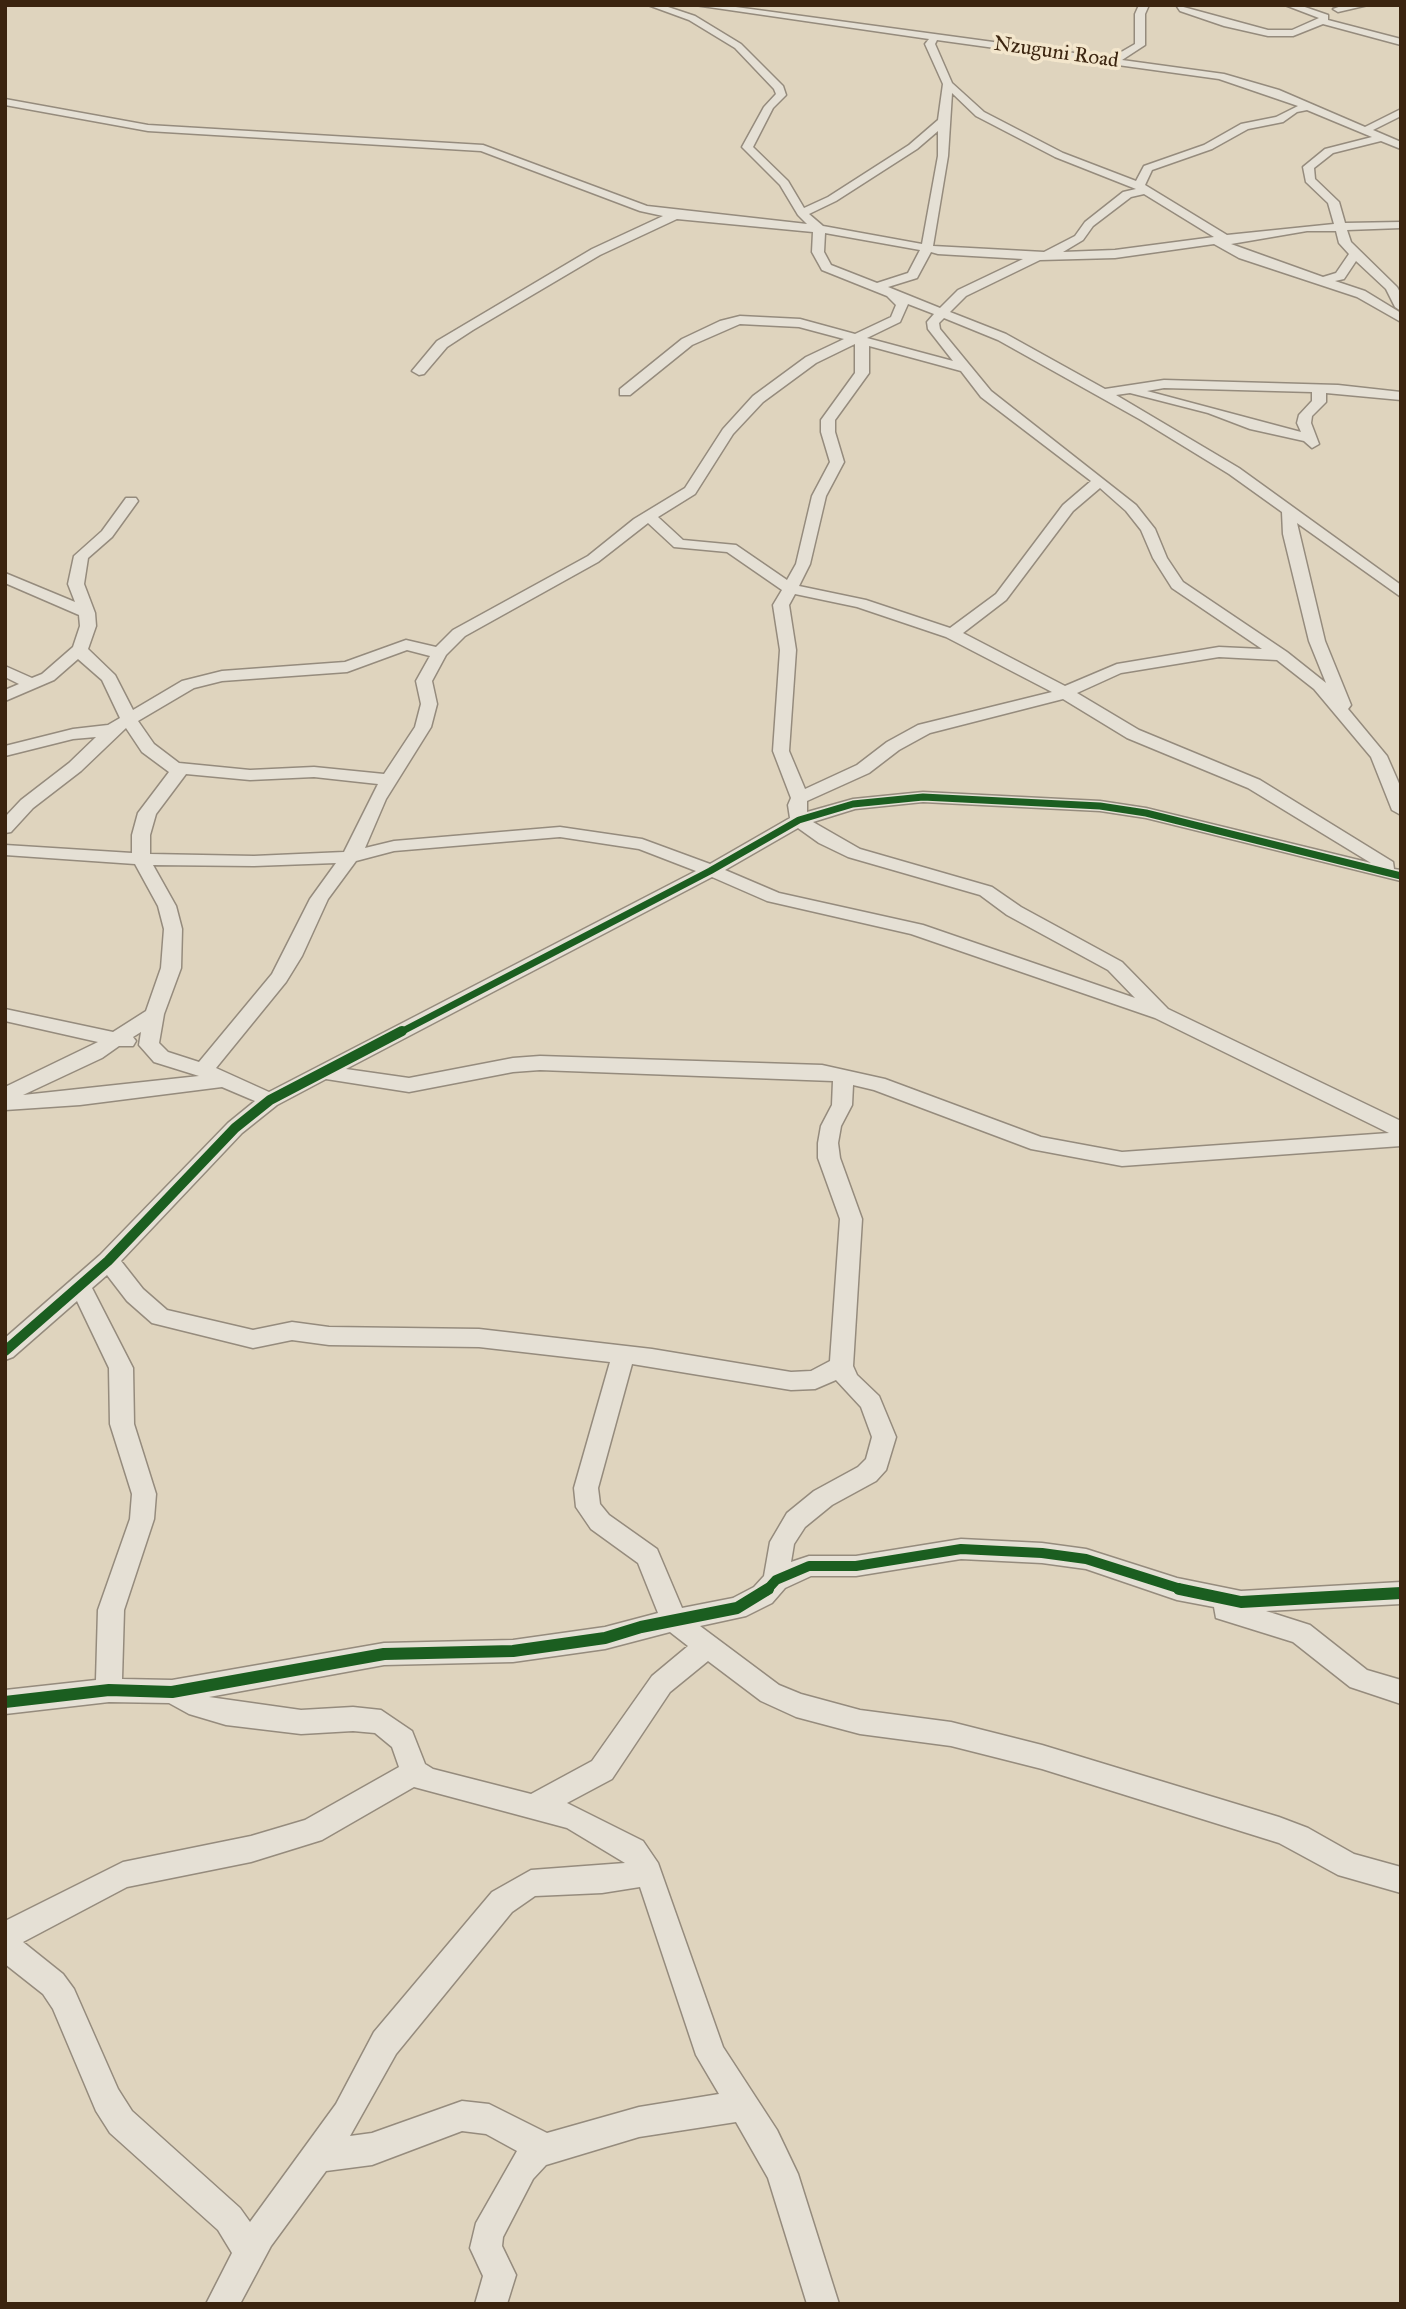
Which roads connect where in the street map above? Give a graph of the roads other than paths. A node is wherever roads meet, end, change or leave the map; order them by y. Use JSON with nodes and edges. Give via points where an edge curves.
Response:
{"nodes":[{"id":1,"x":652,"y":5,"type":"edge"},
{"id":2,"x":699,"y":5,"type":"edge"},
{"id":3,"x":1144,"y":5,"type":"edge"},
{"id":4,"x":1181,"y":5,"type":"edge"},
{"id":5,"x":1289,"y":5,"type":"edge"},
{"id":6,"x":1364,"y":5,"type":"edge"},
{"id":7,"x":1341,"y":7,"type":"edge"},
{"id":8,"x":1323,"y":19,"type":"junction"},
{"id":9,"x":935,"y":37,"type":"junction"},
{"id":10,"x":1401,"y":42,"type":"edge"},
{"id":11,"x":1113,"y":61,"type":"junction"},
{"id":12,"x":948,"y":84,"type":"junction"},
{"id":13,"x":5,"y":102,"type":"edge"},
{"id":14,"x":1309,"y":106,"type":"junction"},
{"id":15,"x":1401,"y":112,"type":"edge"},
{"id":16,"x":943,"y":121,"type":"junction"},
{"id":17,"x":1366,"y":130,"type":"junction"},
{"id":18,"x":1382,"y":138,"type":"junction"},
{"id":19,"x":1401,"y":146,"type":"edge"},
{"id":20,"x":1142,"y":188,"type":"junction"},
{"id":21,"x":644,"y":209,"type":"junction"},
{"id":22,"x":802,"y":213,"type":"junction"},
{"id":23,"x":675,"y":215,"type":"junction"},
{"id":24,"x":1342,"y":225,"type":"junction"},
{"id":25,"x":1401,"y":225,"type":"edge"},
{"id":26,"x":819,"y":229,"type":"junction"},
{"id":27,"x":648,"y":230,"type":"junction"},
{"id":28,"x":1223,"y":241,"type":"junction"},
{"id":29,"x":928,"y":249,"type":"junction"},
{"id":30,"x":1355,"y":254,"type":"junction"},
{"id":31,"x":1041,"y":256,"type":"junction"},
{"id":32,"x":1320,"y":282,"type":"junction"},
{"id":33,"x":875,"y":288,"type":"junction"},
{"id":34,"x":892,"y":294,"type":"junction"},
{"id":35,"x":1401,"y":307,"type":"edge"},
{"id":36,"x":942,"y":312,"type":"junction"},
{"id":37,"x":1401,"y":318,"type":"edge"},
{"id":38,"x":859,"y":337,"type":"junction"},
{"id":39,"x":963,"y":368,"type":"junction"},
{"id":40,"x":419,"y":371,"type":"dead end"},
{"id":41,"x":1124,"y":389,"type":"junction"},
{"id":42,"x":1319,"y":391,"type":"junction"},
{"id":43,"x":625,"y":392,"type":"dead end"},
{"id":44,"x":1103,"y":393,"type":"junction"},
{"id":45,"x":1401,"y":396,"type":"edge"},
{"id":46,"x":1100,"y":481,"type":"junction"},
{"id":47,"x":131,"y":501,"type":"dead end"},
{"id":48,"x":1289,"y":511,"type":"junction"},
{"id":49,"x":649,"y":516,"type":"junction"},
{"id":50,"x":5,"y":577,"type":"edge"},
{"id":51,"x":789,"y":588,"type":"junction"},
{"id":52,"x":1401,"y":592,"type":"edge"},
{"id":53,"x":87,"y":613,"type":"junction"},
{"id":54,"x":952,"y":634,"type":"junction"},
{"id":55,"x":80,"y":649,"type":"junction"},
{"id":56,"x":439,"y":653,"type":"junction"},
{"id":57,"x":1281,"y":655,"type":"junction"},
{"id":58,"x":5,"y":671,"type":"edge"},
{"id":59,"x":34,"y":684,"type":"junction"},
{"id":60,"x":1067,"y":694,"type":"junction"},
{"id":61,"x":5,"y":696,"type":"edge"},
{"id":62,"x":1348,"y":717,"type":"junction"},
{"id":63,"x":129,"y":720,"type":"junction"},
{"id":64,"x":113,"y":730,"type":"junction"},
{"id":65,"x":5,"y":751,"type":"edge"},
{"id":66,"x":177,"y":768,"type":"junction"},
{"id":67,"x":389,"y":780,"type":"junction"},
{"id":68,"x":800,"y":798,"type":"junction"},
{"id":69,"x":1401,"y":810,"type":"edge"},
{"id":70,"x":799,"y":820,"type":"junction"},
{"id":71,"x":5,"y":828,"type":"edge"},
{"id":72,"x":5,"y":850,"type":"edge"},
{"id":73,"x":349,"y":857,"type":"junction"},
{"id":74,"x":141,"y":859,"type":"junction"},
{"id":75,"x":710,"y":872,"type":"junction"},
{"id":76,"x":1399,"y":875,"type":"edge"},
{"id":77,"x":154,"y":1014,"type":"junction"},
{"id":78,"x":1162,"y":1014,"type":"junction"},
{"id":79,"x":5,"y":1015,"type":"edge"},
{"id":80,"x":120,"y":1040,"type":"junction"},
{"id":81,"x":150,"y":1049,"type":"junction"},
{"id":82,"x":203,"y":1070,"type":"junction"},
{"id":83,"x":324,"y":1072,"type":"junction"},
{"id":84,"x":843,"y":1076,"type":"junction"},
{"id":85,"x":229,"y":1083,"type":"junction"},
{"id":86,"x":5,"y":1095,"type":"edge"},
{"id":87,"x":270,"y":1100,"type":"junction"},
{"id":88,"x":5,"y":1103,"type":"edge"},
{"id":89,"x":235,"y":1128,"type":"junction"},
{"id":90,"x":1401,"y":1130,"type":"edge"},
{"id":91,"x":1401,"y":1139,"type":"edge"},
{"id":92,"x":108,"y":1261,"type":"junction"},
{"id":93,"x":80,"y":1287,"type":"junction"},
{"id":94,"x":5,"y":1351,"type":"edge"},
{"id":95,"x":623,"y":1356,"type":"junction"},
{"id":96,"x":841,"y":1366,"type":"junction"},
{"id":97,"x":776,"y":1580,"type":"junction"},
{"id":98,"x":1401,"y":1593,"type":"edge"},
{"id":99,"x":1201,"y":1594,"type":"junction"},
{"id":100,"x":674,"y":1621,"type":"junction"},
{"id":101,"x":705,"y":1648,"type":"junction"},
{"id":102,"x":109,"y":1690,"type":"junction"},
{"id":103,"x":172,"y":1692,"type":"junction"},
{"id":104,"x":1401,"y":1692,"type":"edge"},
{"id":105,"x":5,"y":1702,"type":"edge"},
{"id":106,"x":415,"y":1772,"type":"junction"},
{"id":107,"x":535,"y":1806,"type":"junction"},
{"id":108,"x":648,"y":1872,"type":"junction"},
{"id":109,"x":1401,"y":1880,"type":"edge"},
{"id":110,"x":5,"y":1936,"type":"edge"},
{"id":111,"x":5,"y":1946,"type":"edge"},
{"id":112,"x":743,"y":2106,"type":"junction"},
{"id":113,"x":543,"y":2148,"type":"junction"},
{"id":114,"x":319,"y":2155,"type":"junction"},
{"id":115,"x":249,"y":2251,"type":"junction"},
{"id":116,"x":222,"y":2304,"type":"edge"},
{"id":117,"x":491,"y":2304,"type":"edge"},
{"id":118,"x":823,"y":2304,"type":"edge"}],
"edges":[{"from":1,"to":22,"type":"street","via":[[692,18],[738,46],[779,88],[780,95],[747,147],[784,183]]},
{"from":2,"to":9,"type":"street","name":"Nzuguni Road"},
{"from":3,"to":11,"type":"street","via":[[1140,45]]},
{"from":4,"to":8,"type":"street","via":[[1227,24],[1268,33],[1293,33]]},
{"from":5,"to":8,"type":"street"},
{"from":6,"to":7,"type":"street"},
{"from":7,"to":8,"type":"street"},
{"from":8,"to":10,"type":"street"},
{"from":9,"to":11,"type":"street","name":"Nzuguni Road"},
{"from":9,"to":12,"type":"street","via":[[931,48]]},
{"from":11,"to":14,"type":"street","name":"Nzuguni Road","via":[[1241,80]]},
{"from":12,"to":16,"type":"street"},
{"from":12,"to":20,"type":"street","via":[[980,114],[1059,155]]},
{"from":13,"to":21,"type":"street","via":[[169,130],[485,148]]},
{"from":14,"to":17,"type":"street","name":"Nzuguni Road"},
{"from":14,"to":20,"type":"street","via":[[1279,120],[1245,126],[1208,147],[1148,167]]},
{"from":15,"to":17,"type":"street"},
{"from":16,"to":22,"type":"street","via":[[913,147]]},
{"from":16,"to":29,"type":"street","via":[[943,156]]},
{"from":17,"to":18,"type":"street","name":"Nzuguni Road"},
{"from":18,"to":19,"type":"street","name":"Nzuguni Road"},
{"from":18,"to":24,"type":"street","via":[[1329,151],[1308,167],[1310,180],[1333,202]]},
{"from":20,"to":28,"type":"street"},
{"from":20,"to":31,"type":"street","via":[[1089,224],[1079,238]]},
{"from":21,"to":23,"type":"street"},
{"from":21,"to":27,"type":"street"},
{"from":22,"to":26,"type":"street"},
{"from":23,"to":26,"type":"street"},
{"from":23,"to":27,"type":"street"},
{"from":24,"to":25,"type":"street"},
{"from":24,"to":28,"type":"street"},
{"from":24,"to":30,"type":"street","via":[[1342,237]]},
{"from":26,"to":29,"type":"street"},
{"from":26,"to":33,"type":"street","via":[[818,252],[826,267]]},
{"from":27,"to":40,"type":"street","via":[[596,252],[469,327],[442,344]]},
{"from":28,"to":31,"type":"street","via":[[1133,253]]},
{"from":28,"to":32,"type":"street","via":[[1242,255]]},
{"from":29,"to":31,"type":"street"},
{"from":29,"to":33,"type":"street","via":[[912,275]]},
{"from":30,"to":32,"type":"street","via":[[1340,276]]},
{"from":30,"to":35,"type":"street","via":[[1391,287]]},
{"from":31,"to":36,"type":"street","via":[[962,293]]},
{"from":32,"to":37,"type":"street","via":[[1360,295]]},
{"from":33,"to":34,"type":"street"},
{"from":34,"to":36,"type":"street"},
{"from":34,"to":38,"type":"street","via":[[903,307],[897,318]]},
{"from":36,"to":39,"type":"street","via":[[933,326]]},
{"from":36,"to":44,"type":"street","via":[[1002,337]]},
{"from":38,"to":39,"type":"street"},
{"from":38,"to":43,"type":"street","via":[[790,321],[732,321],[687,342]]},
{"from":38,"to":49,"type":"street","via":[[803,365],[758,399],[727,432],[690,491]]},
{"from":38,"to":51,"type":"street","via":[[864,350],[862,373],[830,413],[828,432],[837,462],[819,496],[803,564]]},
{"from":39,"to":46,"type":"street","via":[[995,402]]},
{"from":41,"to":42,"type":"street","via":[[1164,384]]},
{"from":41,"to":42,"type":"street","via":[[1311,441],[1304,423],[1319,402]]},
{"from":41,"to":44,"type":"street"},
{"from":42,"to":45,"type":"street"},
{"from":44,"to":48,"type":"street","via":[[1234,471]]},
{"from":46,"to":54,"type":"street","via":[[1068,508],[1001,597]]},
{"from":46,"to":57,"type":"street","via":[[1148,528],[1177,585]]},
{"from":47,"to":53,"type":"street","via":[[107,534],[78,562],[76,584]]},
{"from":48,"to":52,"type":"street"},
{"from":48,"to":62,"type":"street","via":[[1290,534],[1317,640]]},
{"from":49,"to":51,"type":"street","via":[[680,544],[731,548]]},
{"from":49,"to":56,"type":"street","via":[[593,559],[459,633]]},
{"from":50,"to":53,"type":"street"},
{"from":51,"to":54,"type":"street","via":[[861,603]]},
{"from":51,"to":68,"type":"street","via":[[781,605],[788,650],[780,736],[785,763]]},
{"from":53,"to":55,"type":"street"},
{"from":54,"to":60,"type":"street"},
{"from":55,"to":59,"type":"street"},
{"from":55,"to":63,"type":"street","via":[[112,683]]},
{"from":56,"to":63,"type":"street","via":[[406,645],[347,667],[196,681]]},
{"from":56,"to":67,"type":"street","via":[[423,686],[429,704],[427,718]]},
{"from":57,"to":60,"type":"street","via":[[1219,652],[1133,664]]},
{"from":57,"to":62,"type":"street","via":[[1320,686]]},
{"from":58,"to":59,"type":"street"},
{"from":59,"to":61,"type":"street"},
{"from":60,"to":68,"type":"street","via":[[924,729],[863,769]]},
{"from":60,"to":76,"type":"street","via":[[1133,734],[1254,785]]},
{"from":62,"to":69,"type":"street","via":[[1379,756]]},
{"from":63,"to":64,"type":"street"},
{"from":63,"to":66,"type":"street","via":[[148,748]]},
{"from":64,"to":65,"type":"street","via":[[66,735]]},
{"from":64,"to":71,"type":"street"},
{"from":66,"to":67,"type":"street","via":[[250,775],[314,772]]},
{"from":66,"to":74,"type":"street","via":[[178,776],[145,817]]},
{"from":67,"to":73,"type":"street"},
{"from":68,"to":70,"type":"street"},
{"from":70,"to":75,"type":"street"},
{"from":70,"to":76,"type":"street","via":[[853,804],[923,797],[1100,806],[1146,813]]},
{"from":70,"to":78,"type":"street","via":[[825,839],[863,856],[986,891],[1115,967]]},
{"from":72,"to":74,"type":"street"},
{"from":73,"to":74,"type":"street"},
{"from":73,"to":75,"type":"street","via":[[394,846],[560,832],[653,847]]},
{"from":73,"to":82,"type":"street","via":[[319,899],[279,978]]},
{"from":74,"to":77,"type":"street","via":[[167,906],[173,929],[171,968]]},
{"from":75,"to":78,"type":"street","via":[[789,902],[916,929]]},
{"from":75,"to":83,"type":"street"},
{"from":77,"to":80,"type":"street"},
{"from":77,"to":81,"type":"street"},
{"from":78,"to":90,"type":"street"},
{"from":79,"to":80,"type":"street"},
{"from":80,"to":81,"type":"street"},
{"from":80,"to":86,"type":"street"},
{"from":81,"to":82,"type":"street"},
{"from":82,"to":85,"type":"street"},
{"from":83,"to":84,"type":"street","via":[[409,1085],[540,1063]]},
{"from":83,"to":87,"type":"street"},
{"from":84,"to":91,"type":"street","via":[[878,1084],[1007,1135],[1087,1155],[1149,1158]]},
{"from":84,"to":96,"type":"street","via":[[842,1105],[828,1143],[851,1219]]},
{"from":85,"to":87,"type":"street"},
{"from":85,"to":88,"type":"street"},
{"from":85,"to":89,"type":"street","via":[[238,1104]]},
{"from":87,"to":89,"type":"street"},
{"from":89,"to":92,"type":"street"},
{"from":92,"to":93,"type":"street"},
{"from":92,"to":95,"type":"street","via":[[160,1317],[253,1339],[292,1331],[399,1338],[443,1335]]},
{"from":93,"to":94,"type":"street"},
{"from":93,"to":102,"type":"street","via":[[121,1368],[122,1424],[144,1494],[142,1519],[111,1610]]},
{"from":95,"to":96,"type":"street","via":[[791,1381],[815,1380]]},
{"from":95,"to":100,"type":"street","via":[[586,1500],[600,1522],[648,1556]]},
{"from":96,"to":97,"type":"street","via":[[848,1381],[872,1402],[884,1437],[882,1451],[867,1474],[823,1498],[796,1520],[782,1542]]},
{"from":97,"to":99,"type":"street","via":[[809,1566],[856,1566],[961,1549],[1086,1559]]},
{"from":97,"to":100,"type":"street","via":[[763,1595],[737,1608]]},
{"from":98,"to":99,"type":"street","via":[[1256,1602]]},
{"from":99,"to":104,"type":"street","via":[[1217,1607],[1301,1633],[1359,1679]]},
{"from":100,"to":101,"type":"street"},
{"from":100,"to":103,"type":"street","via":[[605,1638],[513,1651],[384,1654]]},
{"from":101,"to":107,"type":"street","via":[[661,1684],[602,1770]]},
{"from":101,"to":109,"type":"street","via":[[770,1693],[796,1705],[860,1722],[987,1741],[1279,1830],[1348,1866]]},
{"from":102,"to":103,"type":"street"},
{"from":102,"to":105,"type":"street"},
{"from":103,"to":106,"type":"street","via":[[198,1706],[226,1713],[302,1722],[381,1722],[402,1739]]},
{"from":106,"to":107,"type":"street","via":[[426,1780]]},
{"from":106,"to":110,"type":"street","via":[[312,1831],[251,1849],[123,1875]]},
{"from":107,"to":108,"type":"street","via":[[589,1824],[633,1850]]},
{"from":108,"to":112,"type":"street","via":[[710,2055]]},
{"from":108,"to":114,"type":"street","via":[[602,1880],[531,1883],[502,1902],[385,2043],[347,2115]]},
{"from":111,"to":115,"type":"street","via":[[53,1984],[64,1999],[121,2122],[229,2219]]},
{"from":112,"to":113,"type":"street","via":[[639,2122]]},
{"from":112,"to":118,"type":"street","via":[[782,2174]]},
{"from":113,"to":114,"type":"street","via":[[489,2119],[462,2116],[372,2149]]},
{"from":113,"to":117,"type":"street","via":[[522,2168],[487,2234],[486,2248],[500,2275]]},
{"from":114,"to":115,"type":"street"},
{"from":115,"to":116,"type":"street"}]}
